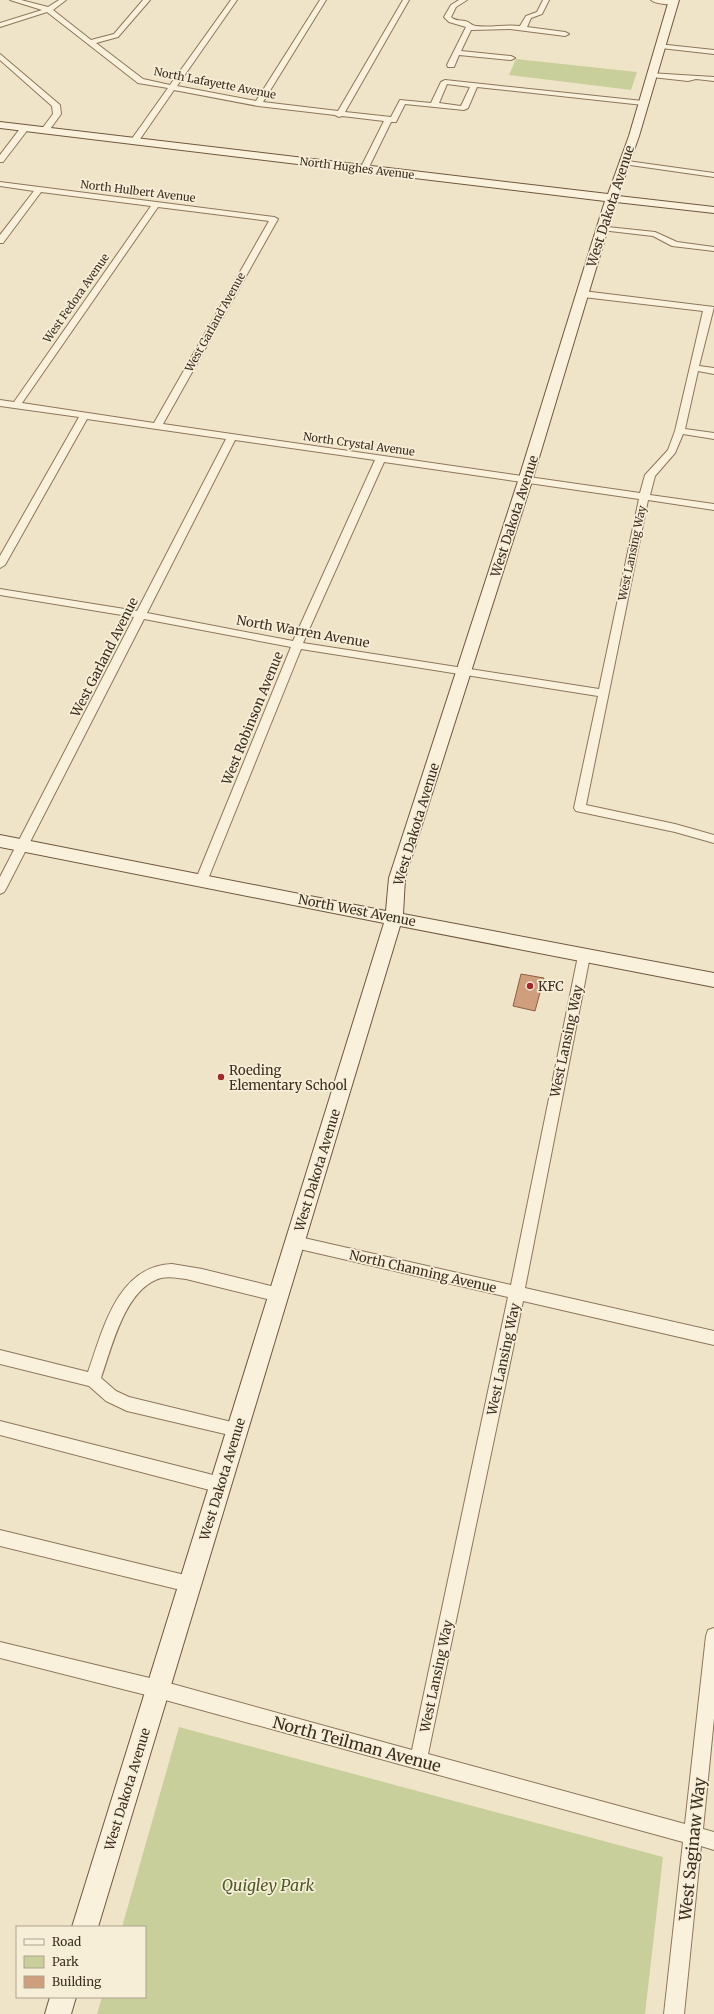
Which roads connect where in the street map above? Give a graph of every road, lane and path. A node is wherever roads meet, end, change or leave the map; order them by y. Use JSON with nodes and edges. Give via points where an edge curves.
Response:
{"nodes":[{"id":1,"x":13,"y":0,"type":"edge"},
{"id":2,"x":63,"y":0,"type":"edge"},
{"id":3,"x":148,"y":0,"type":"edge"},
{"id":4,"x":234,"y":0,"type":"edge"},
{"id":5,"x":322,"y":0,"type":"edge"},
{"id":6,"x":406,"y":0,"type":"edge"},
{"id":7,"x":464,"y":0,"type":"edge"},
{"id":8,"x":546,"y":0,"type":"edge"},
{"id":9,"x":654,"y":0,"type":"edge"},
{"id":10,"x":674,"y":1,"type":"edge"},
{"id":11,"x":47,"y":9,"type":"junction"},
{"id":12,"x":0,"y":25,"type":"edge"},
{"id":13,"x":469,"y":28,"type":"junction"},
{"id":14,"x":523,"y":28,"type":"junction"},
{"id":15,"x":565,"y":34,"type":"dead end"},
{"id":16,"x":90,"y":42,"type":"junction"},
{"id":17,"x":662,"y":46,"type":"junction"},
{"id":18,"x":714,"y":52,"type":"edge"},
{"id":19,"x":457,"y":53,"type":"junction"},
{"id":20,"x":0,"y":56,"type":"edge"},
{"id":21,"x":511,"y":58,"type":"dead end"},
{"id":22,"x":452,"y":65,"type":"dead end"},
{"id":23,"x":11,"y":66,"type":"junction"},
{"id":24,"x":0,"y":68,"type":"edge"},
{"id":25,"x":652,"y":75,"type":"junction"},
{"id":26,"x":714,"y":79,"type":"edge"},
{"id":27,"x":475,"y":85,"type":"junction"},
{"id":28,"x":172,"y":87,"type":"junction"},
{"id":29,"x":643,"y":103,"type":"junction"},
{"id":30,"x":258,"y":104,"type":"junction"},
{"id":31,"x":434,"y":105,"type":"junction"},
{"id":32,"x":339,"y":115,"type":"junction"},
{"id":33,"x":391,"y":120,"type":"junction"},
{"id":34,"x":0,"y":125,"type":"edge"},
{"id":35,"x":25,"y":128,"type":"junction"},
{"id":36,"x":45,"y":130,"type":"junction"},
{"id":37,"x":135,"y":140,"type":"junction"},
{"id":38,"x":0,"y":160,"type":"edge"},
{"id":39,"x":624,"y":162,"type":"junction"},
{"id":40,"x":364,"y":169,"type":"junction"},
{"id":41,"x":714,"y":175,"type":"edge"},
{"id":42,"x":0,"y":184,"type":"edge"},
{"id":43,"x":39,"y":189,"type":"junction"},
{"id":44,"x":612,"y":198,"type":"junction"},
{"id":45,"x":156,"y":204,"type":"junction"},
{"id":46,"x":714,"y":210,"type":"edge"},
{"id":47,"x":274,"y":219,"type":"joint"},
{"id":48,"x":601,"y":228,"type":"junction"},
{"id":49,"x":0,"y":240,"type":"edge"},
{"id":50,"x":714,"y":249,"type":"edge"},
{"id":51,"x":583,"y":294,"type":"junction"},
{"id":52,"x":711,"y":310,"type":"edge"},
{"id":53,"x":695,"y":368,"type":"junction"},
{"id":54,"x":714,"y":371,"type":"edge"},
{"id":55,"x":0,"y":404,"type":"edge"},
{"id":56,"x":16,"y":406,"type":"junction"},
{"id":57,"x":84,"y":416,"type":"junction"},
{"id":58,"x":157,"y":426,"type":"junction"},
{"id":59,"x":680,"y":431,"type":"junction"},
{"id":60,"x":714,"y":436,"type":"edge"},
{"id":61,"x":232,"y":437,"type":"junction"},
{"id":62,"x":380,"y":459,"type":"junction"},
{"id":63,"x":525,"y":481,"type":"junction"},
{"id":64,"x":644,"y":497,"type":"junction"},
{"id":65,"x":714,"y":507,"type":"edge"},
{"id":66,"x":0,"y":565,"type":"edge"},
{"id":67,"x":0,"y":592,"type":"edge"},
{"id":68,"x":141,"y":615,"type":"junction"},
{"id":69,"x":297,"y":645,"type":"junction"},
{"id":70,"x":464,"y":672,"type":"junction"},
{"id":71,"x":602,"y":693,"type":"junction"},
{"id":72,"x":714,"y":839,"type":"edge"},
{"id":73,"x":0,"y":841,"type":"edge"},
{"id":74,"x":23,"y":845,"type":"junction"},
{"id":75,"x":202,"y":880,"type":"junction"},
{"id":76,"x":0,"y":889,"type":"edge"},
{"id":77,"x":394,"y":917,"type":"junction"},
{"id":78,"x":584,"y":956,"type":"junction"},
{"id":79,"x":714,"y":980,"type":"edge"},
{"id":80,"x":295,"y":1242,"type":"junction"},
{"id":81,"x":517,"y":1292,"type":"junction"},
{"id":82,"x":279,"y":1295,"type":"junction"},
{"id":83,"x":714,"y":1338,"type":"edge"},
{"id":84,"x":0,"y":1357,"type":"edge"},
{"id":85,"x":93,"y":1380,"type":"junction"},
{"id":86,"x":0,"y":1428,"type":"edge"},
{"id":87,"x":238,"y":1430,"type":"junction"},
{"id":88,"x":221,"y":1485,"type":"junction"},
{"id":89,"x":0,"y":1538,"type":"edge"},
{"id":90,"x":189,"y":1584,"type":"junction"},
{"id":91,"x":714,"y":1636,"type":"edge"},
{"id":92,"x":0,"y":1650,"type":"edge"},
{"id":93,"x":158,"y":1689,"type":"junction"},
{"id":94,"x":418,"y":1762,"type":"junction"},
{"id":95,"x":694,"y":1836,"type":"junction"},
{"id":96,"x":714,"y":1841,"type":"edge"},
{"id":97,"x":85,"y":1926,"type":"edge"},
{"id":98,"x":63,"y":1998,"type":"edge"},
{"id":99,"x":58,"y":2014,"type":"edge"},
{"id":100,"x":674,"y":2014,"type":"edge"}],
"edges":[{"from":1,"to":11,"type":"street","name":"North Lafayette Avenue"},
{"from":2,"to":11,"type":"street","via":[[60,4]]},
{"from":3,"to":16,"type":"street","via":[[116,36]]},
{"from":4,"to":28,"type":"street"},
{"from":5,"to":30,"type":"street"},
{"from":6,"to":32,"type":"street"},
{"from":7,"to":13,"type":"street","via":[[453,6],[447,17],[451,21],[465,23]]},
{"from":8,"to":14,"type":"street","via":[[540,13],[528,17]]},
{"from":9,"to":10,"type":"street"},
{"from":10,"to":17,"type":"street","name":"West Dakota Avenue"},
{"from":11,"to":12,"type":"street"},
{"from":11,"to":16,"type":"street","name":"North Lafayette Avenue"},
{"from":13,"to":14,"type":"street"},
{"from":13,"to":19,"type":"street"},
{"from":14,"to":15,"type":"street"},
{"from":16,"to":28,"type":"street","name":"North Lafayette Avenue","via":[[141,81]]},
{"from":17,"to":18,"type":"street"},
{"from":17,"to":25,"type":"street","name":"West Dakota Avenue"},
{"from":19,"to":21,"type":"street"},
{"from":19,"to":22,"type":"street"},
{"from":20,"to":23,"type":"street"},
{"from":23,"to":24,"type":"street"},
{"from":23,"to":36,"type":"street","via":[[56,105],[57,114]]},
{"from":25,"to":26,"type":"street"},
{"from":25,"to":29,"type":"street","name":"West Dakota Avenue"},
{"from":27,"to":29,"type":"street"},
{"from":27,"to":31,"type":"street","via":[[464,108]]},
{"from":27,"to":31,"type":"street","via":[[445,82]]},
{"from":28,"to":30,"type":"street","name":"North Lafayette Avenue"},
{"from":28,"to":37,"type":"street"},
{"from":29,"to":39,"type":"street","name":"West Dakota Avenue"},
{"from":30,"to":32,"type":"street","name":"North Lafayette Avenue"},
{"from":31,"to":33,"type":"street","via":[[403,102]]},
{"from":32,"to":33,"type":"street","name":"North Lafayette Avenue"},
{"from":33,"to":40,"type":"street"},
{"from":34,"to":35,"type":"street","name":"North Hughes Avenue"},
{"from":35,"to":36,"type":"street","name":"North Hughes Avenue"},
{"from":35,"to":38,"type":"street"},
{"from":36,"to":37,"type":"street","name":"North Hughes Avenue"},
{"from":37,"to":40,"type":"street","name":"North Hughes Avenue"},
{"from":39,"to":41,"type":"street"},
{"from":39,"to":44,"type":"street","name":"West Dakota Avenue"},
{"from":40,"to":44,"type":"street","name":"North Hughes Avenue"},
{"from":42,"to":43,"type":"street","name":"North Hulbert Avenue"},
{"from":43,"to":45,"type":"street","name":"North Hulbert Avenue"},
{"from":43,"to":49,"type":"street"},
{"from":44,"to":46,"type":"street","name":"North Hughes Avenue"},
{"from":44,"to":48,"type":"street","name":"West Dakota Avenue"},
{"from":45,"to":47,"type":"street","name":"North Hulbert Avenue"},
{"from":45,"to":56,"type":"street","name":"West Fedora Avenue"},
{"from":47,"to":58,"type":"street","name":"West Garland Avenue"},
{"from":48,"to":50,"type":"street","via":[[656,234],[675,244]]},
{"from":48,"to":51,"type":"street","name":"West Dakota Avenue"},
{"from":51,"to":52,"type":"street"},
{"from":51,"to":63,"type":"street","name":"West Dakota Avenue"},
{"from":52,"to":53,"type":"street","name":"West Lansing Way"},
{"from":53,"to":54,"type":"street"},
{"from":53,"to":59,"type":"street","name":"West Lansing Way"},
{"from":55,"to":56,"type":"street","name":"North Crystal Avenue"},
{"from":56,"to":57,"type":"street","name":"North Crystal Avenue"},
{"from":57,"to":58,"type":"street","name":"North Crystal Avenue"},
{"from":57,"to":66,"type":"street"},
{"from":58,"to":61,"type":"street","name":"North Crystal Avenue"},
{"from":59,"to":60,"type":"street"},
{"from":59,"to":64,"type":"street","name":"West Lansing Way","via":[[672,451],[650,475]]},
{"from":61,"to":62,"type":"street","name":"North Crystal Avenue"},
{"from":61,"to":68,"type":"street","name":"West Garland Avenue"},
{"from":62,"to":63,"type":"street","name":"North Crystal Avenue"},
{"from":62,"to":69,"type":"street","name":"West Robinson Avenue"},
{"from":63,"to":64,"type":"street","name":"North Crystal Avenue"},
{"from":63,"to":70,"type":"street","name":"West Dakota Avenue"},
{"from":64,"to":65,"type":"street","name":"North Crystal Avenue"},
{"from":64,"to":71,"type":"street","name":"West Lansing Way"},
{"from":67,"to":68,"type":"street","name":"North Warren Avenue"},
{"from":68,"to":69,"type":"street","name":"North Warren Avenue"},
{"from":68,"to":74,"type":"street","name":"West Garland Avenue"},
{"from":69,"to":70,"type":"street","name":"North Warren Avenue"},
{"from":69,"to":75,"type":"street","name":"West Robinson Avenue"},
{"from":70,"to":71,"type":"street","name":"North Warren Avenue"},
{"from":70,"to":77,"type":"street","name":"West Dakota Avenue","via":[[397,878]]},
{"from":71,"to":72,"type":"street","name":"West Lansing Way","via":[[580,808]]},
{"from":73,"to":74,"type":"street","name":"North West Avenue"},
{"from":74,"to":75,"type":"street","name":"North West Avenue"},
{"from":74,"to":76,"type":"street","name":"West Garland Avenue"},
{"from":75,"to":77,"type":"street","name":"North West Avenue"},
{"from":77,"to":78,"type":"street","name":"North West Avenue"},
{"from":77,"to":80,"type":"street","name":"West Dakota Avenue"},
{"from":78,"to":79,"type":"street","name":"North West Avenue"},
{"from":78,"to":81,"type":"street","name":"West Lansing Way"},
{"from":80,"to":81,"type":"street","name":"North Channing Avenue"},
{"from":80,"to":82,"type":"street","name":"West Dakota Avenue"},
{"from":81,"to":83,"type":"street","name":"North Channing Avenue"},
{"from":81,"to":94,"type":"street","name":"West Lansing Way"},
{"from":82,"to":85,"type":"street","via":[[182,1272],[163,1271],[154,1274],[134,1288],[122,1304]]},
{"from":82,"to":87,"type":"street","name":"West Dakota Avenue"},
{"from":84,"to":85,"type":"street"},
{"from":85,"to":87,"type":"street","via":[[111,1396],[127,1404]]},
{"from":86,"to":88,"type":"street"},
{"from":87,"to":88,"type":"street","name":"West Dakota Avenue"},
{"from":88,"to":90,"type":"street","name":"West Dakota Avenue"},
{"from":89,"to":90,"type":"street"},
{"from":90,"to":93,"type":"street","name":"West Dakota Avenue"},
{"from":91,"to":95,"type":"street","name":"West Saginaw Way"},
{"from":92,"to":93,"type":"street","name":"North Teilman Avenue"},
{"from":93,"to":94,"type":"street","name":"North Teilman Avenue"},
{"from":93,"to":97,"type":"street","name":"West Dakota Avenue"},
{"from":94,"to":95,"type":"street","name":"North Teilman Avenue"},
{"from":95,"to":96,"type":"street","name":"North Teilman Avenue"},
{"from":95,"to":100,"type":"street","name":"West Saginaw Way"},
{"from":98,"to":99,"type":"street"}]}
